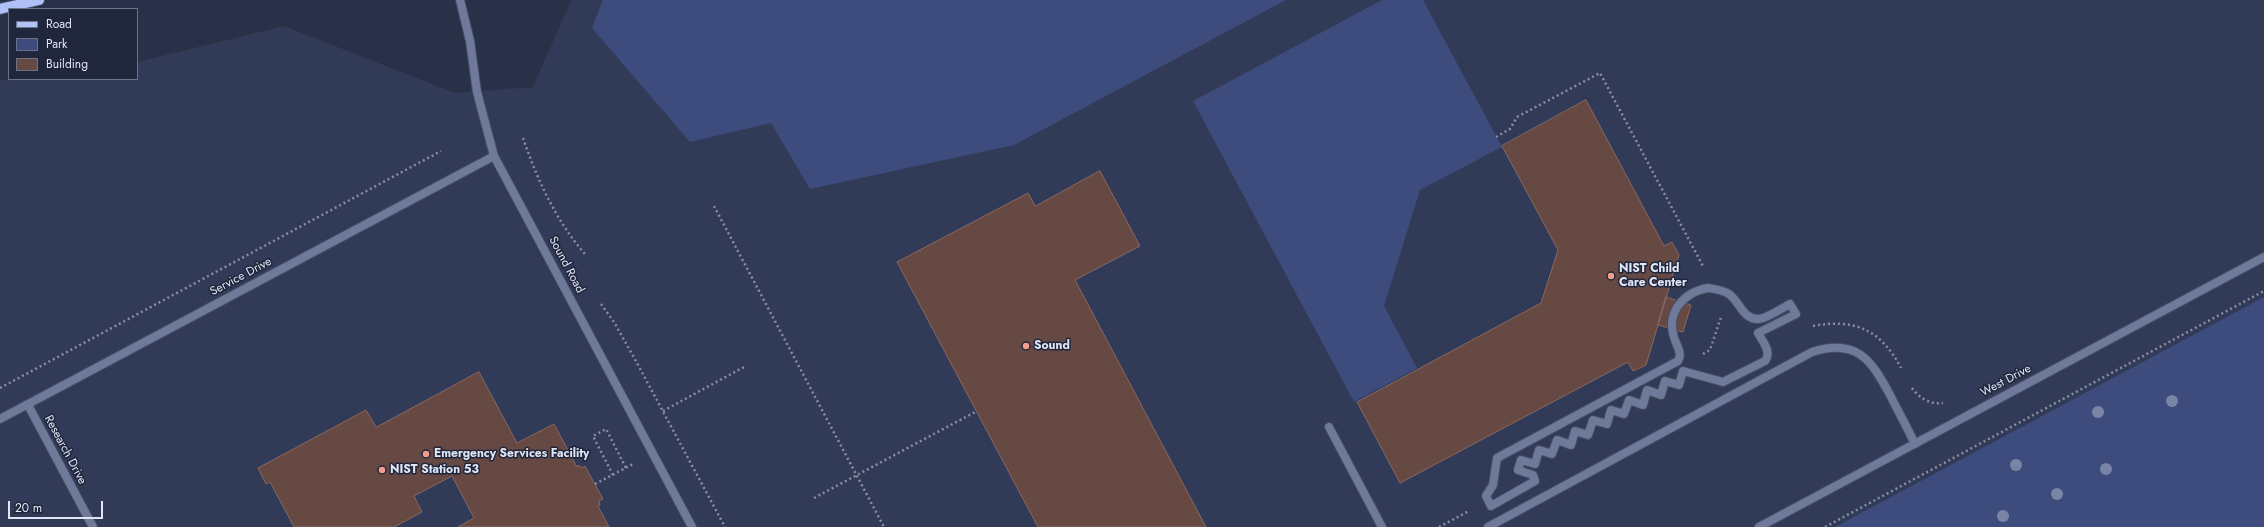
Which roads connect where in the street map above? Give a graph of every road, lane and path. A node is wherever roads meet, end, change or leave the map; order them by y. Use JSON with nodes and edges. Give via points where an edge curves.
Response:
{"nodes":[{"id":1,"x":39,"y":0,"type":"edge"},
{"id":2,"x":460,"y":0,"type":"edge"},
{"id":3,"x":0,"y":9,"type":"edge"},
{"id":4,"x":1496,"y":136,"type":"dead end"},
{"id":5,"x":523,"y":138,"type":"dead end"},
{"id":6,"x":441,"y":151,"type":"dead end"},
{"id":7,"x":494,"y":156,"type":"junction"},
{"id":8,"x":714,"y":206,"type":"dead end"},
{"id":9,"x":585,"y":254,"type":"dead end"},
{"id":10,"x":2264,"y":257,"type":"edge"},
{"id":11,"x":1702,"y":289,"type":"junction"},
{"id":12,"x":2264,"y":291,"type":"edge"},
{"id":13,"x":601,"y":304,"type":"dead end"},
{"id":14,"x":1793,"y":316,"type":"junction"},
{"id":15,"x":744,"y":367,"type":"dead end"},
{"id":16,"x":1904,"y":374,"type":"dead end"},
{"id":17,"x":1911,"y":386,"type":"dead end"},
{"id":18,"x":0,"y":388,"type":"edge"},
{"id":19,"x":1946,"y":402,"type":"dead end"},
{"id":20,"x":28,"y":405,"type":"junction"},
{"id":21,"x":663,"y":411,"type":"junction"},
{"id":22,"x":977,"y":411,"type":"dead end"},
{"id":23,"x":0,"y":419,"type":"edge"},
{"id":24,"x":1328,"y":427,"type":"dead end"},
{"id":25,"x":678,"y":440,"type":"junction"},
{"id":26,"x":673,"y":443,"type":"dead end"},
{"id":27,"x":1916,"y":444,"type":"junction"},
{"id":28,"x":637,"y":462,"type":"dead end"},
{"id":29,"x":626,"y":468,"type":"junction"},
{"id":30,"x":613,"y":475,"type":"junction"},
{"id":31,"x":856,"y":475,"type":"junction"},
{"id":32,"x":595,"y":484,"type":"dead end"},
{"id":33,"x":814,"y":498,"type":"dead end"},
{"id":34,"x":93,"y":527,"type":"edge"},
{"id":35,"x":692,"y":527,"type":"edge"},
{"id":36,"x":725,"y":527,"type":"edge"},
{"id":37,"x":884,"y":527,"type":"edge"},
{"id":38,"x":1382,"y":527,"type":"edge"},
{"id":39,"x":1488,"y":527,"type":"edge"},
{"id":40,"x":1759,"y":527,"type":"edge"},
{"id":41,"x":1825,"y":527,"type":"edge"}],
"edges":[{"from":1,"to":3,"type":"main road"},
{"from":2,"to":7,"type":"street","name":"Sound Road","via":[[470,41],[476,92]]},
{"from":4,"to":11,"type":"path","via":[[1510,129],[1518,117],[1600,72],[1704,266],[1705,280]]},
{"from":5,"to":9,"type":"path","via":[[558,217],[573,241]]},
{"from":6,"to":18,"type":"path"},
{"from":7,"to":20,"type":"street","name":"Service Drive"},
{"from":7,"to":35,"type":"street","name":"Sound Road"},
{"from":8,"to":31,"type":"path"},
{"from":10,"to":27,"type":"street","name":"West Drive"},
{"from":11,"to":14,"type":"street","via":[[1718,289],[1728,293],[1736,300],[1744,314],[1752,318],[1760,319],[1790,304],[1796,314]]},
{"from":11,"to":14,"type":"street","via":[[1688,294],[1675,309],[1672,329],[1680,351],[1678,361],[1497,458],[1493,485],[1486,496],[1492,506],[1535,481],[1533,475],[1518,470],[1522,460],[1535,464],[1539,450],[1552,454],[1557,440],[1571,444],[1575,430],[1588,434],[1593,420],[1607,424],[1611,410],[1624,414],[1629,400],[1642,405],[1647,390],[1661,395],[1665,381],[1679,385],[1683,371],[1723,382],[1765,361],[1768,352],[1758,334]]},
{"from":12,"to":41,"type":"path"},
{"from":13,"to":21,"type":"path","via":[[618,328]]},
{"from":14,"to":16,"type":"path","via":[[1800,331],[1825,324],[1842,323],[1861,327],[1886,344]]},
{"from":15,"to":21,"type":"path"},
{"from":17,"to":19,"type":"path","via":[[1923,399],[1935,404]]},
{"from":20,"to":23,"type":"street","name":"Service Drive"},
{"from":20,"to":34,"type":"street","name":"Research Drive"},
{"from":21,"to":25,"type":"path"},
{"from":22,"to":31,"type":"path"},
{"from":24,"to":38,"type":"street"},
{"from":25,"to":26,"type":"path"},
{"from":25,"to":36,"type":"path"},
{"from":27,"to":39,"type":"street","via":[[1871,362],[1854,350],[1823,348]]},
{"from":27,"to":40,"type":"street","name":"West Drive"},
{"from":28,"to":29,"type":"path"},
{"from":29,"to":30,"type":"path"},
{"from":29,"to":30,"type":"path","via":[[606,429],[599,432],[592,436]]},
{"from":30,"to":32,"type":"path"},
{"from":31,"to":33,"type":"path"},
{"from":31,"to":37,"type":"path"}]}
